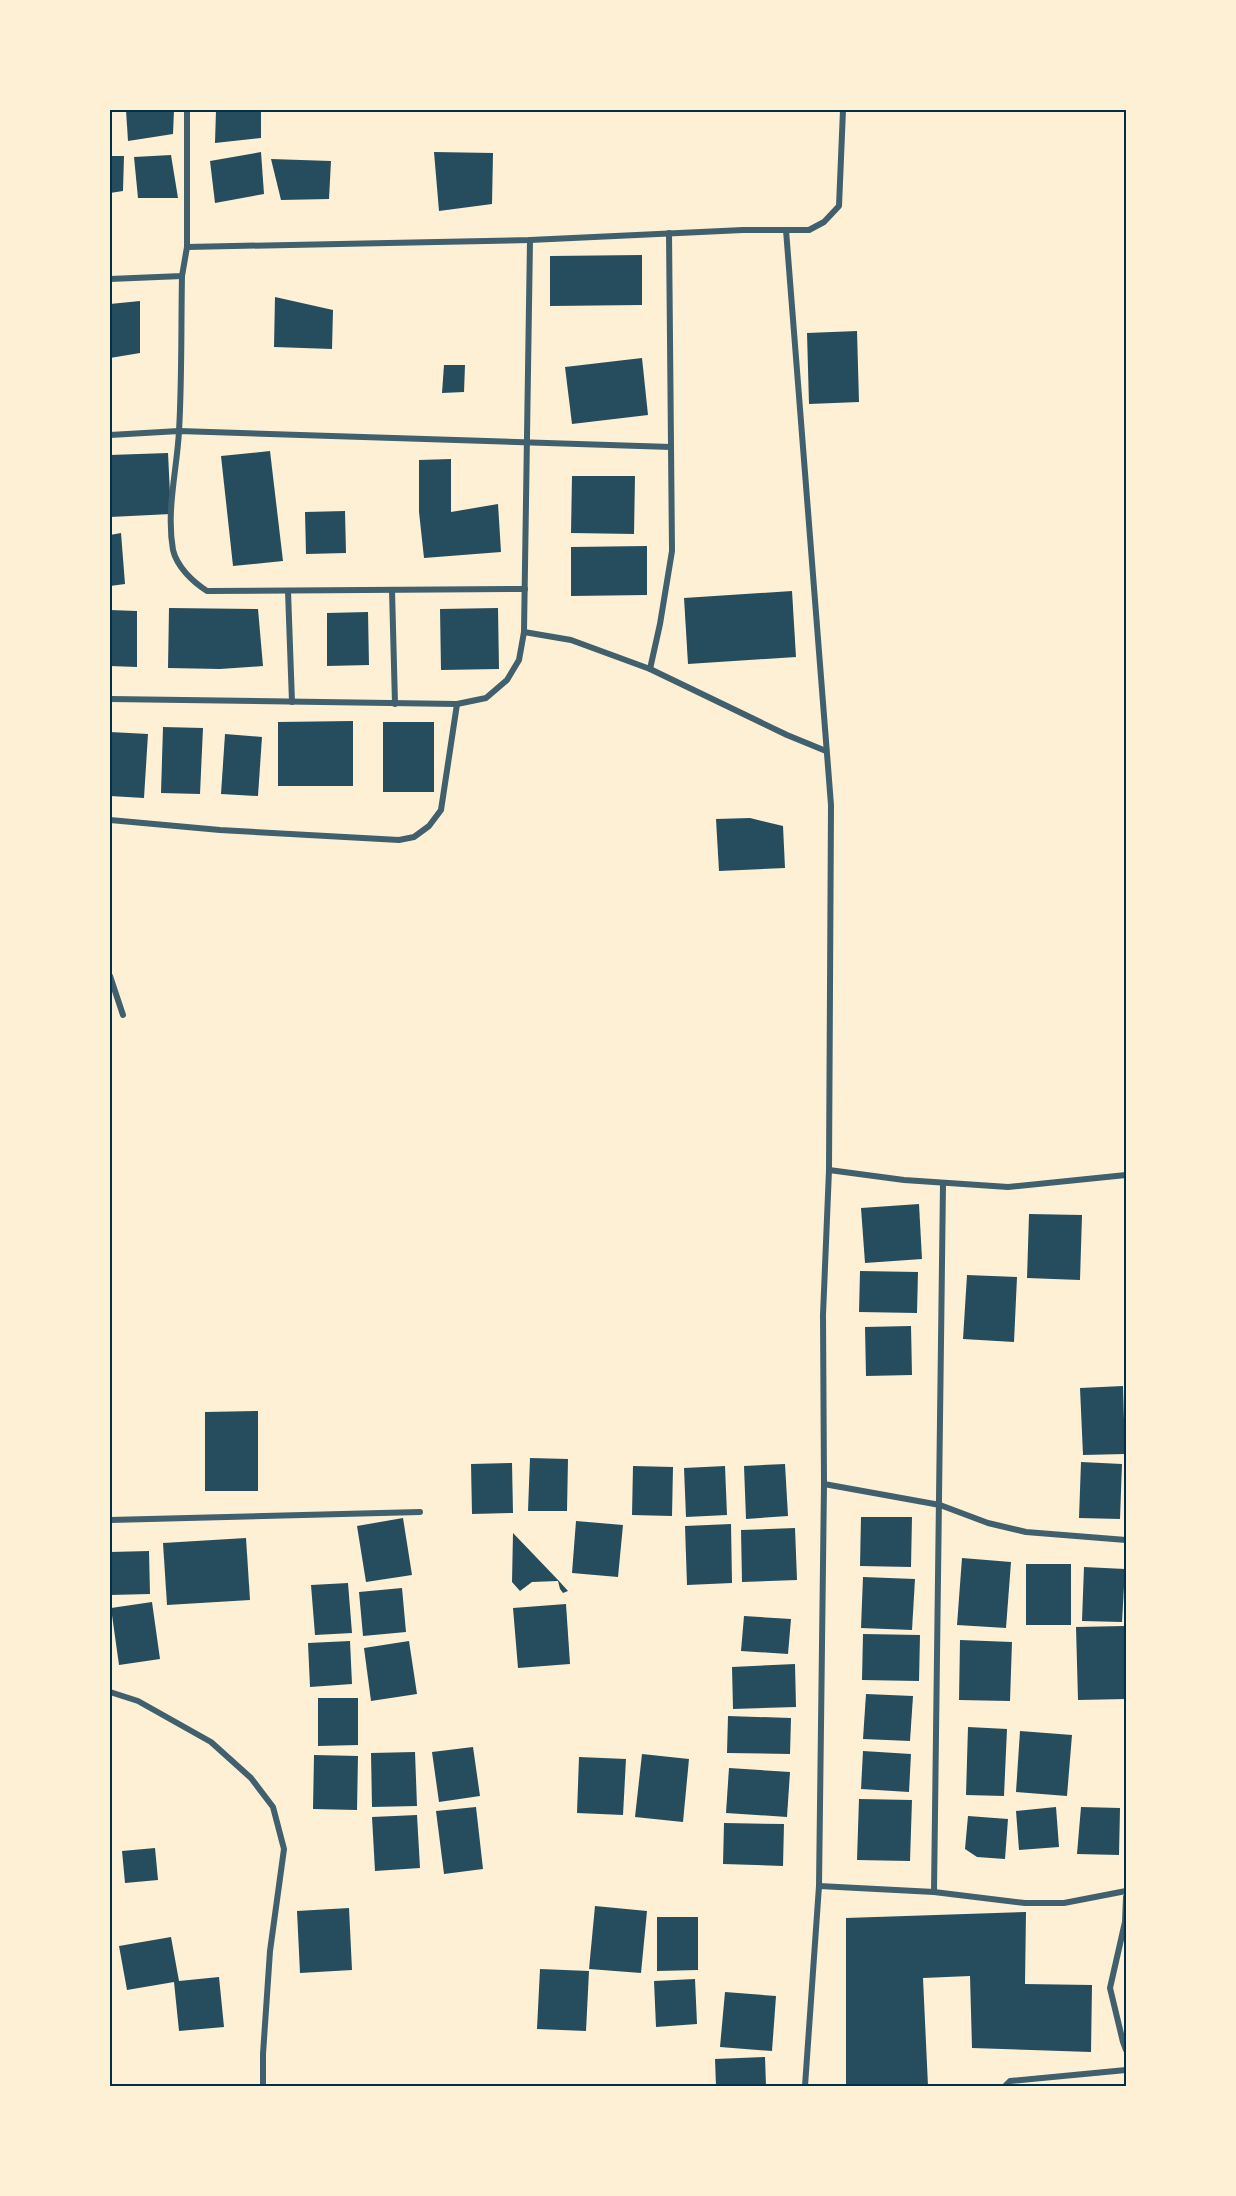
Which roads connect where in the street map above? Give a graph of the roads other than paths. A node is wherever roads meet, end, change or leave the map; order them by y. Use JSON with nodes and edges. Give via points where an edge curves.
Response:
{"nodes":[{"id":1,"x":188,"y":110,"type":"edge"},
{"id":2,"x":843,"y":110,"type":"edge"},
{"id":3,"x":786,"y":230,"type":"junction"},
{"id":4,"x":669,"y":233,"type":"junction"},
{"id":5,"x":530,"y":240,"type":"junction"},
{"id":6,"x":187,"y":247,"type":"junction"},
{"id":7,"x":182,"y":276,"type":"junction"},
{"id":8,"x":110,"y":279,"type":"edge"},
{"id":9,"x":179,"y":431,"type":"junction"},
{"id":10,"x":110,"y":435,"type":"edge"},
{"id":11,"x":527,"y":442,"type":"junction"},
{"id":12,"x":671,"y":447,"type":"junction"},
{"id":13,"x":392,"y":590,"type":"junction"},
{"id":14,"x":525,"y":590,"type":"junction"},
{"id":15,"x":288,"y":591,"type":"junction"},
{"id":16,"x":524,"y":632,"type":"junction"},
{"id":17,"x":650,"y":669,"type":"junction"},
{"id":18,"x":110,"y":699,"type":"edge"},
{"id":19,"x":292,"y":702,"type":"junction"},
{"id":20,"x":395,"y":704,"type":"junction"},
{"id":21,"x":457,"y":704,"type":"junction"},
{"id":22,"x":826,"y":751,"type":"junction"},
{"id":23,"x":110,"y":820,"type":"edge"},
{"id":24,"x":110,"y":976,"type":"edge"},
{"id":25,"x":123,"y":1015,"type":"dead end"},
{"id":26,"x":829,"y":1170,"type":"junction"},
{"id":27,"x":1126,"y":1175,"type":"edge"},
{"id":28,"x":943,"y":1184,"type":"junction"},
{"id":29,"x":824,"y":1484,"type":"junction"},
{"id":30,"x":940,"y":1505,"type":"junction"},
{"id":31,"x":420,"y":1512,"type":"dead end"},
{"id":32,"x":110,"y":1520,"type":"edge"},
{"id":33,"x":1126,"y":1540,"type":"edge"},
{"id":34,"x":110,"y":1692,"type":"edge"},
{"id":35,"x":819,"y":1886,"type":"junction"},
{"id":36,"x":1126,"y":1891,"type":"edge"},
{"id":37,"x":934,"y":1892,"type":"junction"},
{"id":38,"x":1126,"y":1897,"type":"edge"},
{"id":39,"x":1126,"y":2050,"type":"edge"},
{"id":40,"x":1126,"y":2070,"type":"edge"},
{"id":41,"x":263,"y":2086,"type":"edge"},
{"id":42,"x":805,"y":2086,"type":"edge"},
{"id":43,"x":1005,"y":2086,"type":"edge"}],
"edges":[{"from":1,"to":6,"type":"street"},
{"from":2,"to":3,"type":"street","via":[[839,206],[824,222],[809,230]]},
{"from":3,"to":4,"type":"street"},
{"from":3,"to":22,"type":"street"},
{"from":4,"to":5,"type":"street"},
{"from":4,"to":12,"type":"street"},
{"from":5,"to":6,"type":"street"},
{"from":5,"to":11,"type":"street"},
{"from":6,"to":7,"type":"street"},
{"from":7,"to":8,"type":"street"},
{"from":7,"to":9,"type":"street"},
{"from":9,"to":10,"type":"street"},
{"from":9,"to":11,"type":"street"},
{"from":9,"to":15,"type":"street","via":[[171,514],[174,552],[179,562],[193,582],[207,591]]},
{"from":11,"to":12,"type":"street"},
{"from":11,"to":14,"type":"street"},
{"from":12,"to":17,"type":"street","via":[[672,550]]},
{"from":13,"to":14,"type":"street"},
{"from":13,"to":15,"type":"street"},
{"from":13,"to":20,"type":"street"},
{"from":14,"to":16,"type":"street"},
{"from":15,"to":19,"type":"street"},
{"from":16,"to":17,"type":"street","via":[[571,640]]},
{"from":16,"to":21,"type":"street","via":[[519,660],[507,680],[486,698]]},
{"from":17,"to":22,"type":"street"},
{"from":18,"to":19,"type":"street"},
{"from":19,"to":20,"type":"street"},
{"from":20,"to":21,"type":"street"},
{"from":21,"to":23,"type":"street","via":[[441,810],[414,837],[220,830]]},
{"from":22,"to":26,"type":"street","via":[[831,783]]},
{"from":24,"to":25,"type":"street"},
{"from":26,"to":28,"type":"street"},
{"from":26,"to":29,"type":"street","via":[[822,1315]]},
{"from":27,"to":28,"type":"street","via":[[1008,1187]]},
{"from":28,"to":30,"type":"street"},
{"from":29,"to":30,"type":"street"},
{"from":29,"to":35,"type":"street"},
{"from":30,"to":33,"type":"street","via":[[1026,1532]]},
{"from":30,"to":37,"type":"street"},
{"from":31,"to":32,"type":"street"},
{"from":34,"to":41,"type":"street","via":[[138,1701],[211,1742],[251,1778],[273,1808],[284,1849],[270,1951]]},
{"from":35,"to":37,"type":"street"},
{"from":35,"to":42,"type":"street"},
{"from":36,"to":37,"type":"street","via":[[1064,1903],[1025,1903]]},
{"from":38,"to":39,"type":"street","via":[[1125,1922],[1110,1988]]},
{"from":40,"to":43,"type":"street","via":[[1055,2075],[1010,2081]]}]}
